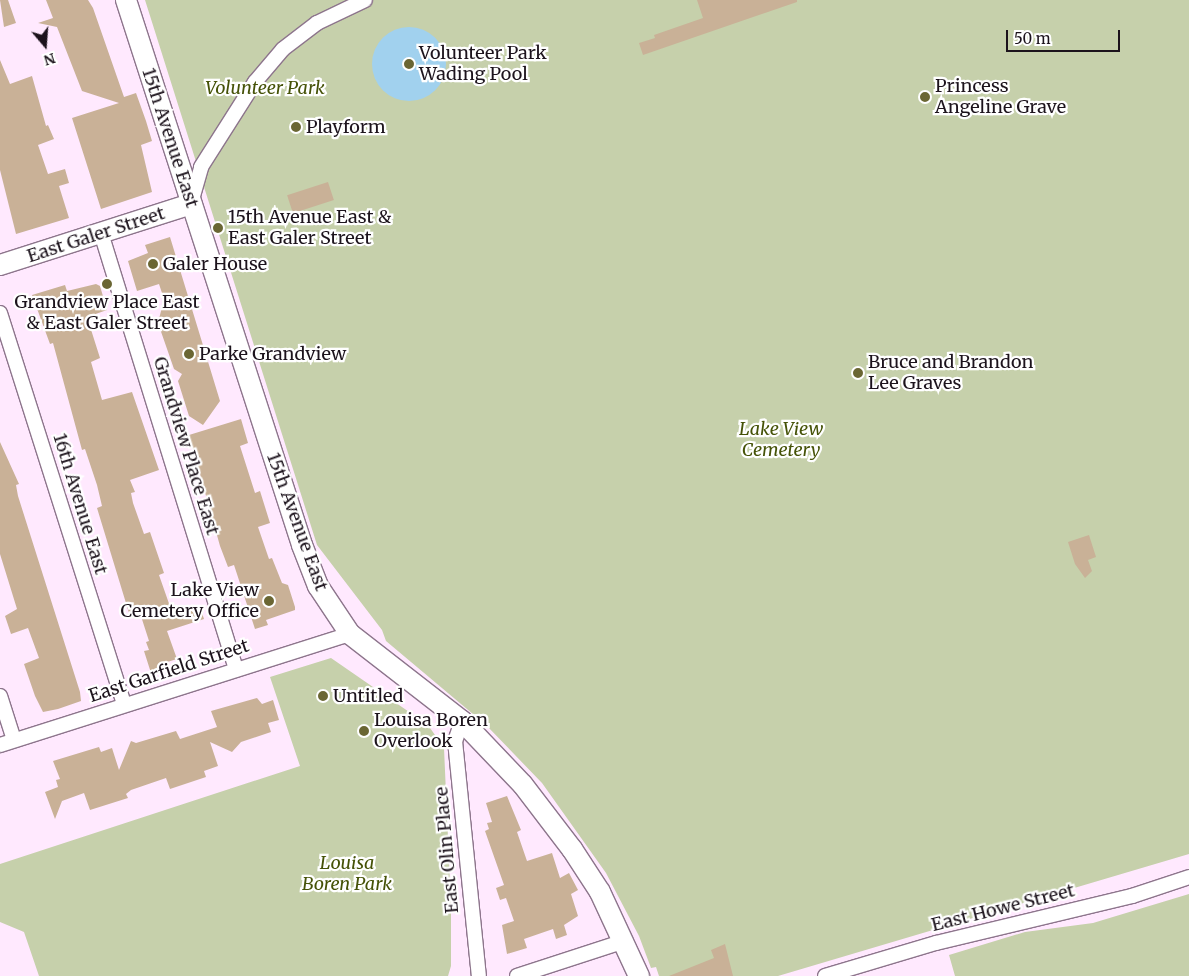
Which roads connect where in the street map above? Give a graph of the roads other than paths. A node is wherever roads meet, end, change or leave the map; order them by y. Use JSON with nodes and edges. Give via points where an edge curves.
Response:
{"nodes":[{"id":1,"x":126,"y":0,"type":"edge"},
{"id":2,"x":365,"y":0,"type":"edge"},
{"id":3,"x":191,"y":204,"type":"junction"},
{"id":4,"x":101,"y":233,"type":"junction"},
{"id":5,"x":0,"y":265,"type":"edge"},
{"id":6,"x":0,"y":313,"type":"edge"},
{"id":7,"x":350,"y":634,"type":"junction"},
{"id":8,"x":236,"y":670,"type":"junction"},
{"id":9,"x":0,"y":696,"type":"edge"},
{"id":10,"x":124,"y":706,"type":"junction"},
{"id":11,"x":462,"y":721,"type":"junction"},
{"id":12,"x":14,"y":740,"type":"junction"},
{"id":13,"x":0,"y":745,"type":"edge"},
{"id":14,"x":1189,"y":877,"type":"edge"},
{"id":15,"x":625,"y":942,"type":"junction"},
{"id":16,"x":847,"y":973,"type":"edge"},
{"id":17,"x":479,"y":976,"type":"edge"},
{"id":18,"x":517,"y":976,"type":"edge"},
{"id":19,"x":639,"y":976,"type":"edge"},
{"id":20,"x":825,"y":976,"type":"edge"}],
"edges":[{"from":1,"to":3,"type":"street","name":"15th Avenue East"},
{"from":2,"to":3,"type":"street","via":[[317,23],[283,49],[255,82],[201,167]]},
{"from":3,"to":4,"type":"street","name":"East Galer Street"},
{"from":3,"to":7,"type":"street","name":"15th Avenue East","via":[[308,563],[325,600]]},
{"from":4,"to":5,"type":"street","name":"East Galer Street"},
{"from":4,"to":8,"type":"street","name":"Grandview Place East"},
{"from":6,"to":10,"type":"street","name":"16th Avenue East"},
{"from":7,"to":8,"type":"street","name":"East Garfield Street"},
{"from":7,"to":11,"type":"street","name":"15th Avenue East"},
{"from":8,"to":10,"type":"street","name":"East Garfield Street"},
{"from":9,"to":12,"type":"street"},
{"from":10,"to":12,"type":"street","name":"East Garfield Street"},
{"from":11,"to":15,"type":"street","name":"15th Avenue East","via":[[496,754],[572,849],[600,892]]},
{"from":11,"to":17,"type":"street","name":"East Olin Place","via":[[455,741]]},
{"from":12,"to":13,"type":"street","name":"East Garfield Street"},
{"from":14,"to":16,"type":"street","name":"East Howe Street","via":[[1132,896],[936,943]]},
{"from":15,"to":18,"type":"street"},
{"from":15,"to":19,"type":"street","name":"15th Avenue East"},
{"from":16,"to":20,"type":"street","name":"East Howe Street"}]}
